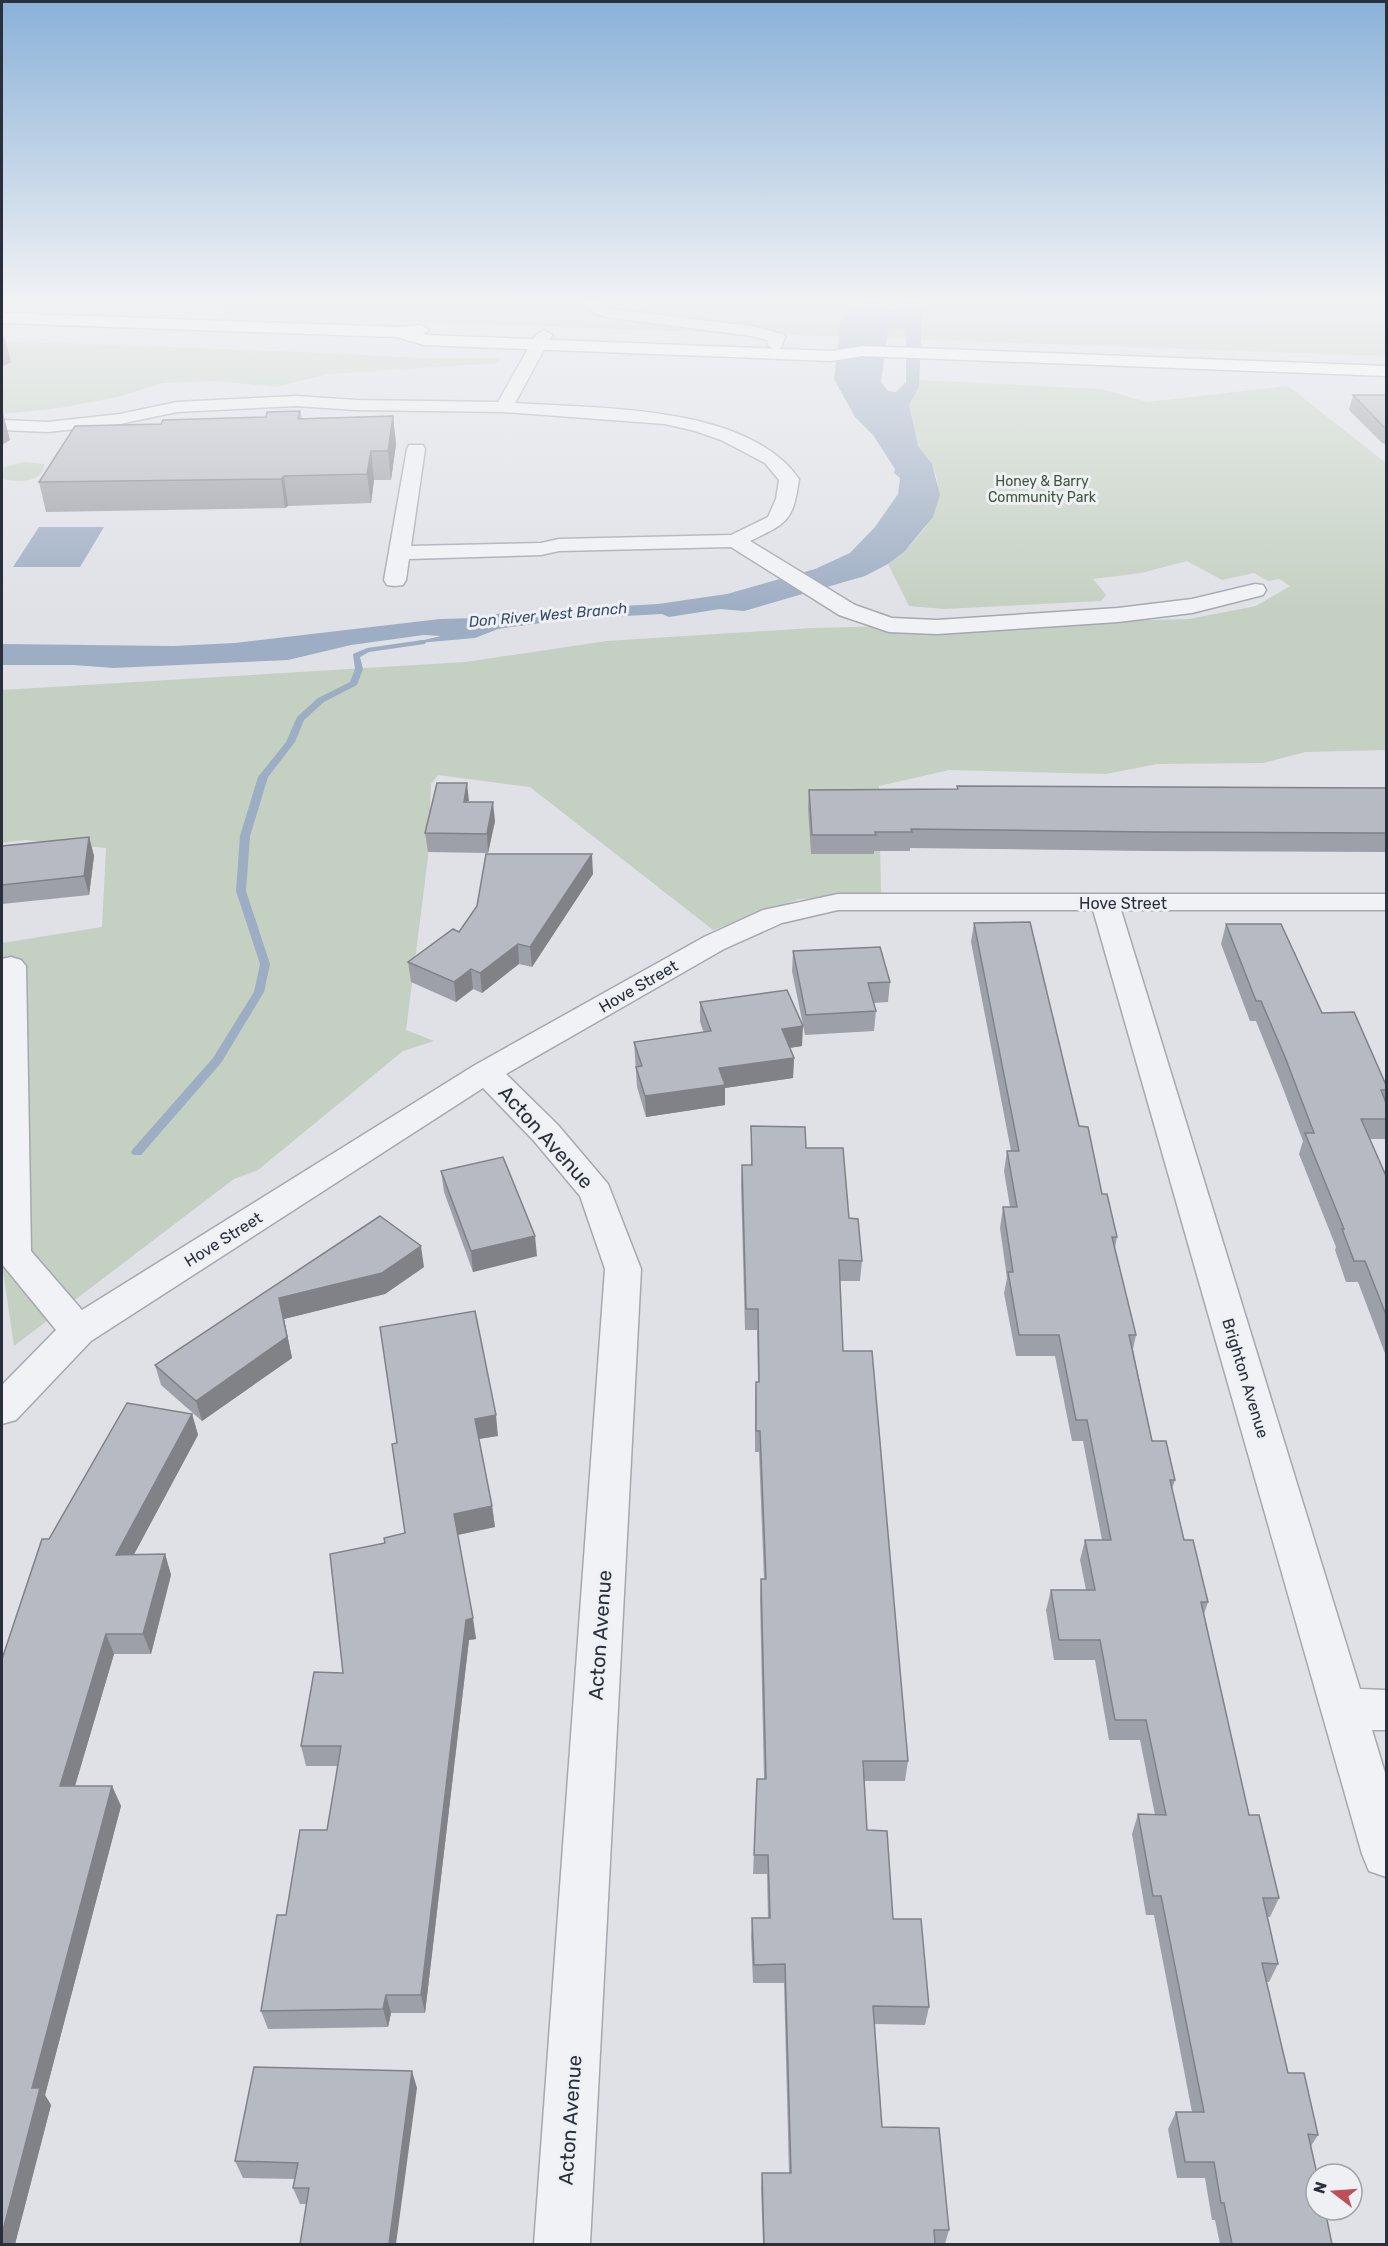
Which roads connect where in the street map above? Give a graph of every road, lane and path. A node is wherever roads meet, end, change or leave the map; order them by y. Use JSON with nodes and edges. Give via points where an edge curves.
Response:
{"nodes":[{"id":1,"x":506,"y":404,"type":"edge"},
{"id":2,"x":504,"y":407,"type":"junction"},
{"id":3,"x":2,"y":425,"type":"edge"},
{"id":4,"x":416,"y":450,"type":"dead end"},
{"id":5,"x":735,"y":541,"type":"junction"},
{"id":6,"x":401,"y":553,"type":"junction"},
{"id":7,"x":395,"y":580,"type":"dead end"},
{"id":8,"x":1255,"y":590,"type":"dead end"},
{"id":9,"x":1105,"y":903,"type":"junction"},
{"id":10,"x":1386,"y":903,"type":"edge"},
{"id":11,"x":11,"y":966,"type":"dead end"},
{"id":12,"x":486,"y":1072,"type":"junction"},
{"id":13,"x":78,"y":1331,"type":"junction"},
{"id":14,"x":2,"y":1409,"type":"edge"},
{"id":15,"x":1365,"y":1709,"type":"edge"},
{"id":16,"x":1386,"y":1854,"type":"edge"},
{"id":17,"x":562,"y":2244,"type":"edge"}],
"edges":[{"from":1,"to":2,"type":"street"},
{"from":2,"to":3,"type":"street","via":[[356,405],[327,412],[131,417],[48,427]]},
{"from":2,"to":5,"type":"street","via":[[665,419],[728,436],[772,459],[789,479],[780,513],[776,521]]},
{"from":4,"to":6,"type":"street"},
{"from":5,"to":6,"type":"street","via":[[710,542],[648,557],[556,555],[541,549]]},
{"from":5,"to":8,"type":"street","via":[[847,610],[889,625],[937,627],[1139,613],[1192,606]]},
{"from":6,"to":7,"type":"street"},
{"from":9,"to":10,"type":"street","name":"Hove Street"},
{"from":9,"to":12,"type":"street","name":"Hove Street","via":[[838,902],[773,915],[714,942]]},
{"from":9,"to":15,"type":"street","name":"Brighton Avenue"},
{"from":11,"to":13,"type":"street","via":[[14,1254]]},
{"from":12,"to":13,"type":"street","name":"Hove Street"},
{"from":12,"to":17,"type":"street","name":"Acton Avenue","via":[[546,1133],[596,1192],[623,1269]]},
{"from":13,"to":14,"type":"street","name":"Hove Street"},
{"from":15,"to":16,"type":"street","name":"Brighton Avenue"}]}
